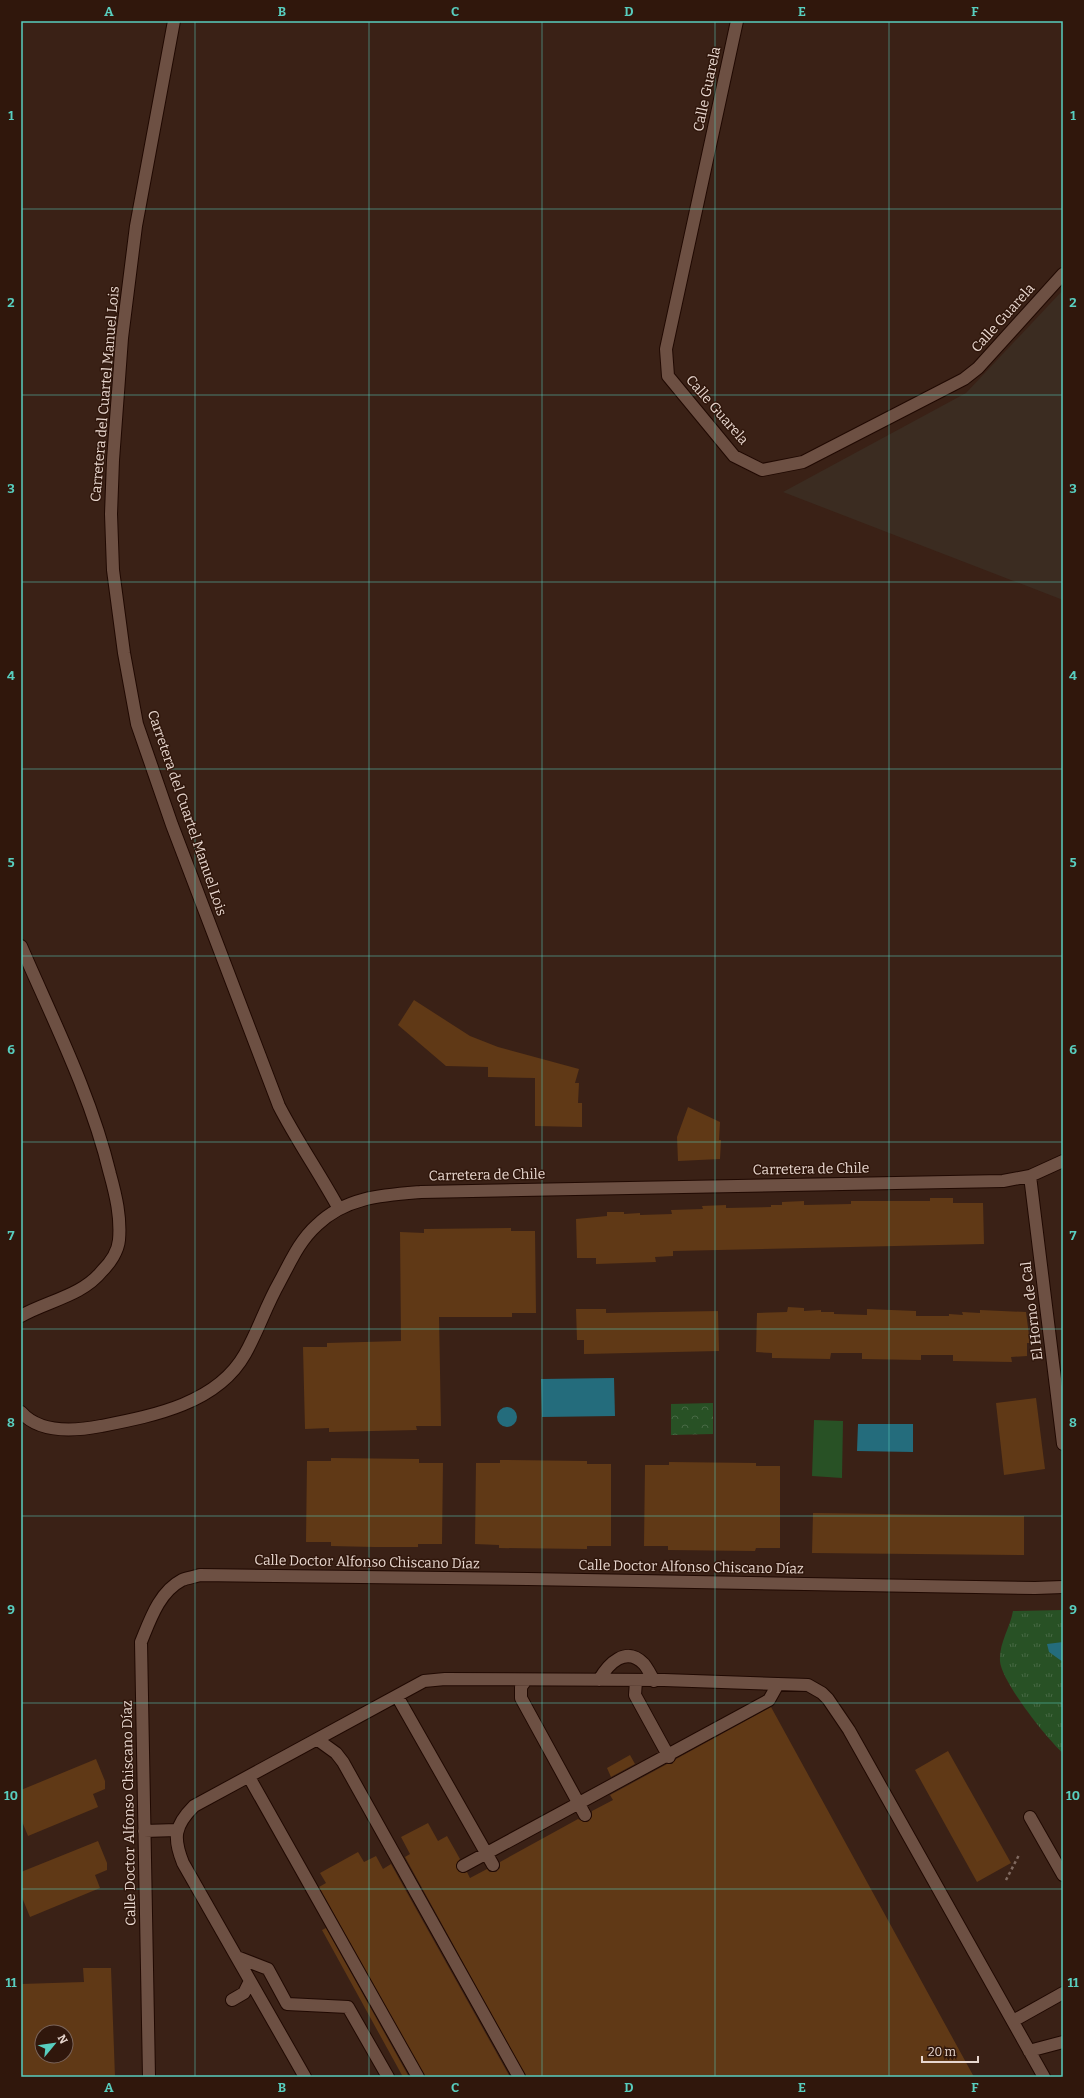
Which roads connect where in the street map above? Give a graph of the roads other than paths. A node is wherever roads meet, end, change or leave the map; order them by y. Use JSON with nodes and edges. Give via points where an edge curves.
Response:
{"nodes":[{"id":1,"x":174,"y":21,"type":"edge"},
{"id":2,"x":737,"y":21,"type":"edge"},
{"id":3,"x":1063,"y":274,"type":"edge"},
{"id":4,"x":21,"y":946,"type":"edge"},
{"id":5,"x":1063,"y":1161,"type":"edge"},
{"id":6,"x":1030,"y":1176,"type":"junction"},
{"id":7,"x":339,"y":1209,"type":"junction"},
{"id":8,"x":21,"y":1316,"type":"edge"},
{"id":9,"x":21,"y":1412,"type":"edge"},
{"id":10,"x":1063,"y":1444,"type":"edge"},
{"id":11,"x":1063,"y":1586,"type":"edge"},
{"id":12,"x":526,"y":1680,"type":"junction"},
{"id":13,"x":600,"y":1680,"type":"junction"},
{"id":14,"x":636,"y":1681,"type":"junction"},
{"id":15,"x":654,"y":1681,"type":"junction"},
{"id":16,"x":778,"y":1684,"type":"junction"},
{"id":17,"x":396,"y":1696,"type":"junction"},
{"id":18,"x":318,"y":1740,"type":"junction"},
{"id":19,"x":669,"y":1757,"type":"dead end"},
{"id":20,"x":249,"y":1777,"type":"junction"},
{"id":21,"x":585,"y":1815,"type":"dead end"},
{"id":22,"x":1030,"y":1817,"type":"dead end"},
{"id":23,"x":177,"y":1830,"type":"junction"},
{"id":24,"x":144,"y":1831,"type":"junction"},
{"id":25,"x":493,"y":1865,"type":"dead end"},
{"id":26,"x":463,"y":1866,"type":"dead end"},
{"id":27,"x":1063,"y":1875,"type":"edge"},
{"id":28,"x":237,"y":1957,"type":"junction"},
{"id":29,"x":250,"y":1981,"type":"junction"},
{"id":30,"x":1063,"y":1994,"type":"edge"},
{"id":31,"x":232,"y":2000,"type":"dead end"},
{"id":32,"x":1013,"y":2021,"type":"junction"},
{"id":33,"x":1063,"y":2042,"type":"edge"},
{"id":34,"x":1029,"y":2050,"type":"junction"},
{"id":35,"x":149,"y":2077,"type":"edge"},
{"id":36,"x":304,"y":2077,"type":"edge"},
{"id":37,"x":388,"y":2077,"type":"edge"},
{"id":38,"x":418,"y":2077,"type":"edge"},
{"id":39,"x":519,"y":2077,"type":"edge"},
{"id":40,"x":1044,"y":2077,"type":"edge"}],
"edges":[{"from":1,"to":7,"type":"street","name":"Carretera del Cuartel Manuel Lois","via":[[136,226],[122,338],[112,460],[113,570],[124,653],[137,724],[172,825],[274,1091],[293,1133]]},
{"from":2,"to":3,"type":"street","name":"Calle Guarela","via":[[666,349],[668,376],[734,456],[762,470],[803,462],[964,379],[978,368]]},
{"from":4,"to":8,"type":"street","via":[[80,1082],[97,1129],[114,1187],[120,1228],[119,1242],[114,1254],[92,1282]]},
{"from":5,"to":6,"type":"street","name":"Carretera de Chile"},
{"from":6,"to":7,"type":"street","name":"Carretera de Chile","via":[[1003,1181],[421,1192],[374,1196],[354,1201]]},
{"from":6,"to":10,"type":"street","name":"El Horno de Cal"},
{"from":7,"to":9,"type":"street","name":"Carretera de Chile","via":[[317,1224],[300,1244],[274,1291],[245,1354],[229,1377],[197,1398],[136,1419],[89,1428],[48,1428],[33,1422]]},
{"from":11,"to":24,"type":"street","name":"Calle Doctor Alfonso Chiscano Díaz","via":[[1035,1588],[208,1575],[181,1580],[166,1594],[153,1612],[141,1642]]},
{"from":12,"to":13,"type":"street"},
{"from":12,"to":17,"type":"street","via":[[433,1679]]},
{"from":12,"to":21,"type":"street","via":[[521,1687],[521,1698]]},
{"from":13,"to":14,"type":"street"},
{"from":13,"to":15,"type":"street","via":[[610,1663],[622,1657],[629,1657],[644,1664]]},
{"from":14,"to":15,"type":"street"},
{"from":14,"to":19,"type":"street","via":[[635,1695]]},
{"from":15,"to":16,"type":"street"},
{"from":16,"to":26,"type":"street","via":[[769,1700]]},
{"from":16,"to":32,"type":"street","via":[[808,1685],[822,1693],[834,1707]]},
{"from":17,"to":18,"type":"street"},
{"from":17,"to":25,"type":"street"},
{"from":18,"to":20,"type":"street"},
{"from":18,"to":39,"type":"street","via":[[336,1753],[343,1762]]},
{"from":20,"to":23,"type":"street","via":[[194,1806],[184,1816]]},
{"from":20,"to":38,"type":"street"},
{"from":22,"to":27,"type":"street"},
{"from":23,"to":24,"type":"street"},
{"from":23,"to":28,"type":"street","via":[[177,1848],[183,1863]]},
{"from":24,"to":35,"type":"street","name":"Calle Doctor Alfonso Chiscano Díaz"},
{"from":28,"to":29,"type":"street"},
{"from":28,"to":37,"type":"street","via":[[268,1969],[287,2004],[348,2007]]},
{"from":29,"to":31,"type":"street","via":[[244,1993]]},
{"from":29,"to":36,"type":"street"},
{"from":30,"to":32,"type":"street"},
{"from":32,"to":34,"type":"street"},
{"from":33,"to":34,"type":"street"},
{"from":34,"to":40,"type":"street"}]}
